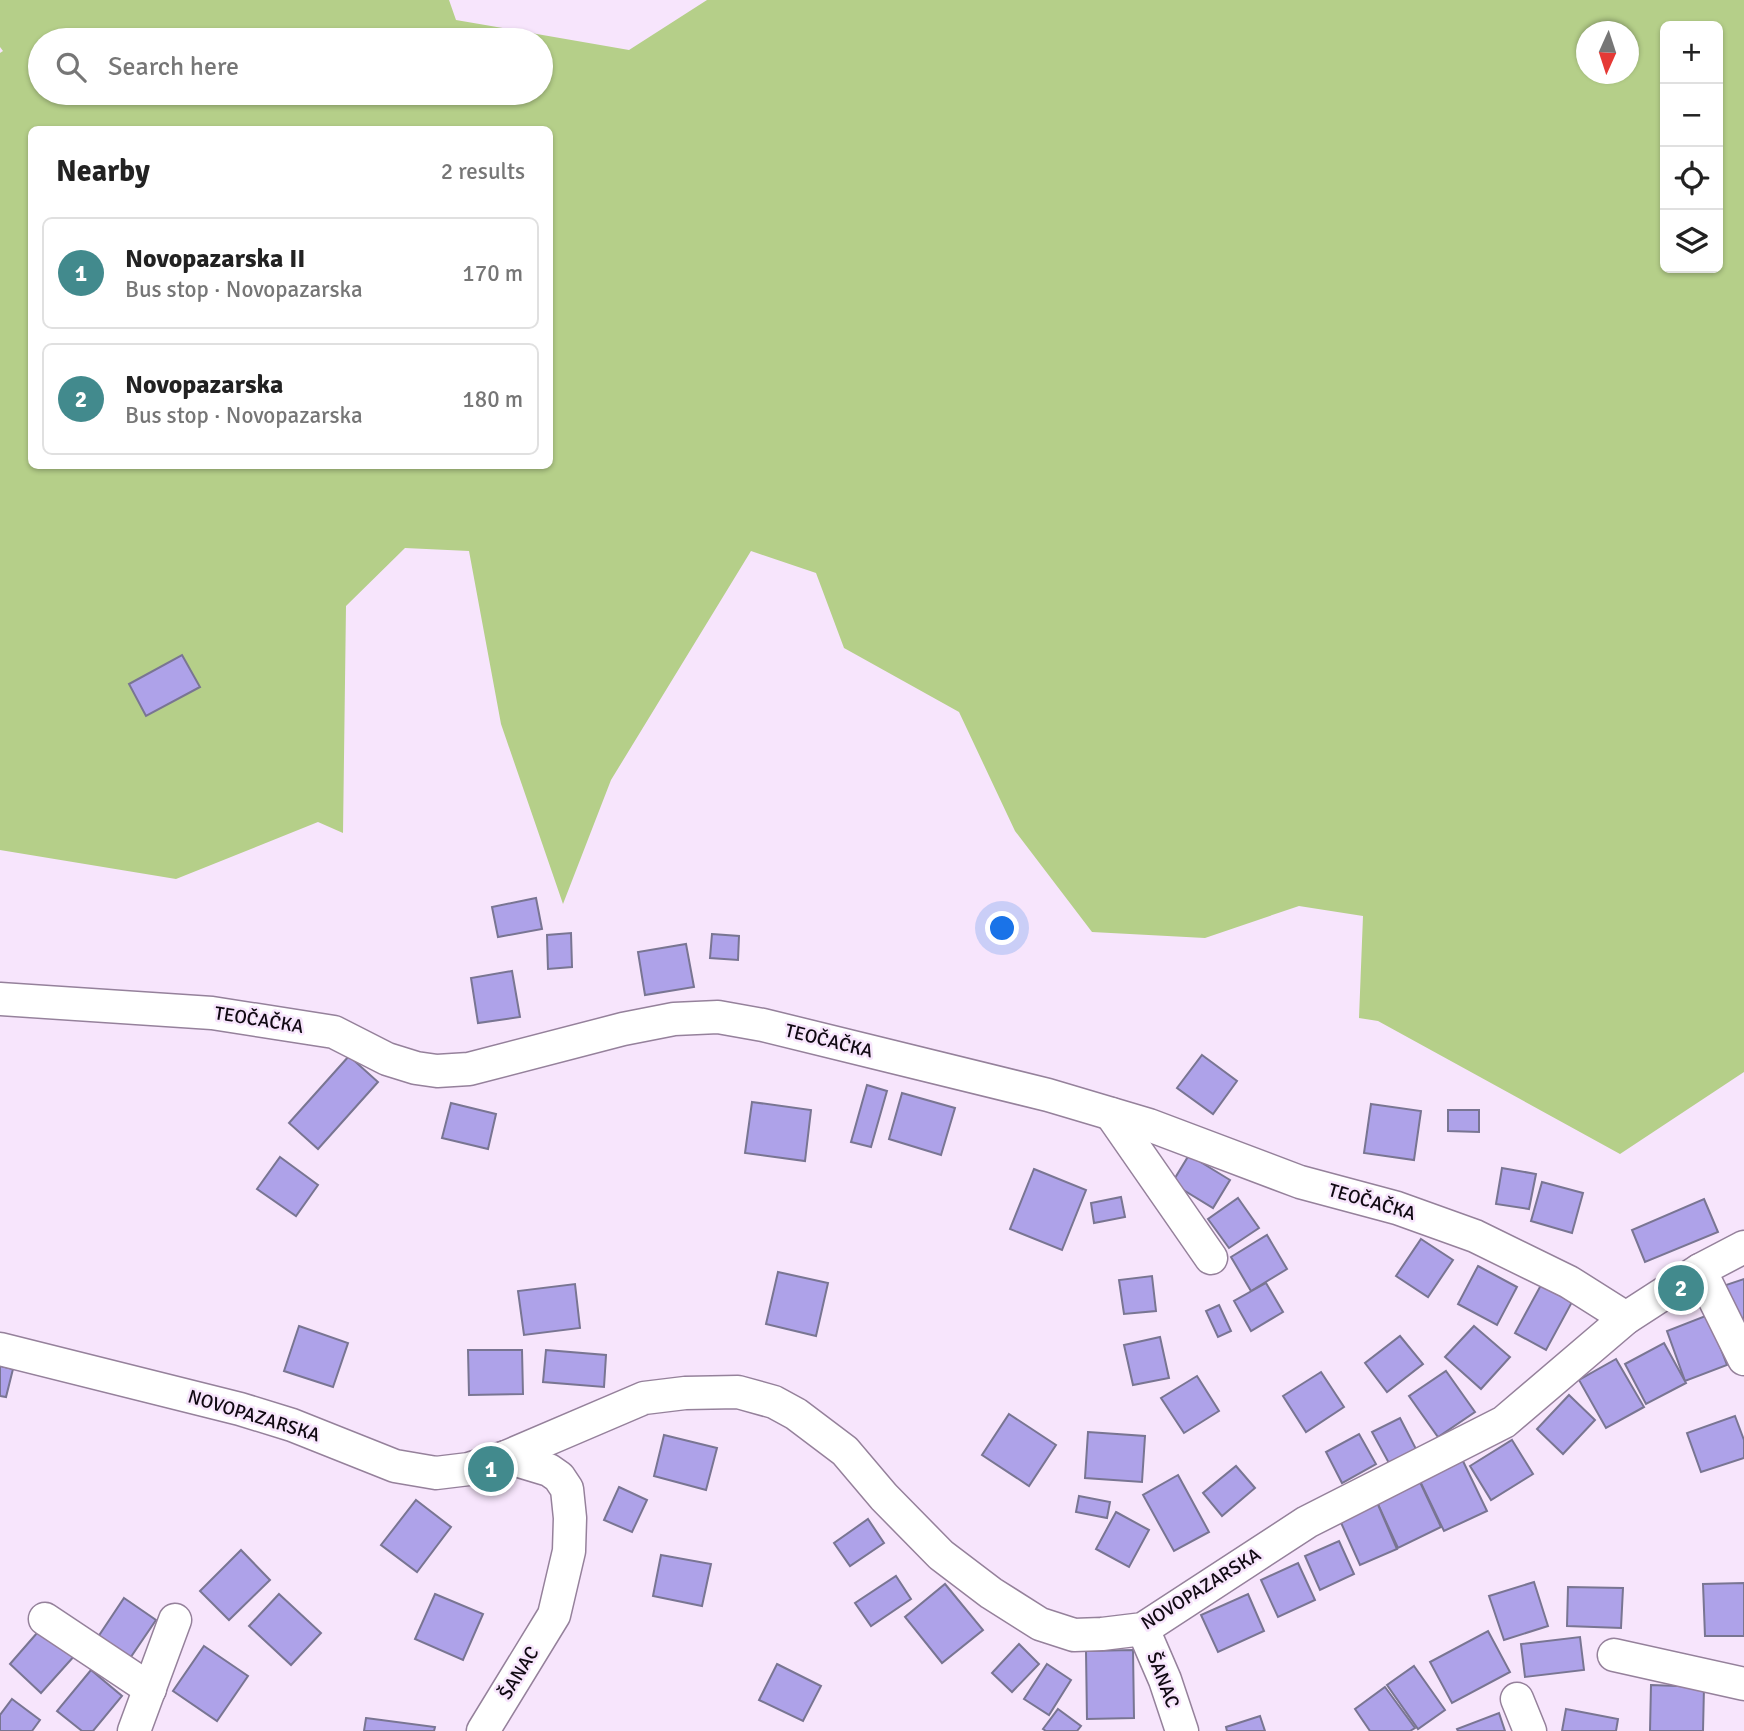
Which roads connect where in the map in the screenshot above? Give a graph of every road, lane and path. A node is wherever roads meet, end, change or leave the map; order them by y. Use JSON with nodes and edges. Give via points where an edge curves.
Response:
{"nodes":[{"id":1,"x":0,"y":999,"type":"edge"},
{"id":2,"x":1111,"y":1114,"type":"junction"},
{"id":3,"x":1744,"y":1247,"type":"edge"},
{"id":4,"x":1211,"y":1258,"type":"dead end"},
{"id":5,"x":1700,"y":1269,"type":"junction"},
{"id":6,"x":1626,"y":1318,"type":"junction"},
{"id":7,"x":0,"y":1349,"type":"edge"},
{"id":8,"x":1744,"y":1359,"type":"edge"},
{"id":9,"x":506,"y":1457,"type":"junction"},
{"id":10,"x":45,"y":1619,"type":"dead end"},
{"id":11,"x":175,"y":1620,"type":"dead end"},
{"id":12,"x":1143,"y":1629,"type":"junction"},
{"id":13,"x":1614,"y":1655,"type":"dead end"},
{"id":14,"x":1744,"y":1684,"type":"edge"},
{"id":15,"x":150,"y":1689,"type":"junction"},
{"id":16,"x":1517,"y":1699,"type":"dead end"},
{"id":17,"x":134,"y":1731,"type":"edge"},
{"id":18,"x":483,"y":1731,"type":"edge"},
{"id":19,"x":1182,"y":1731,"type":"edge"},
{"id":20,"x":1530,"y":1731,"type":"edge"}],
"edges":[{"from":1,"to":2,"type":"street","name":"TEOČAČKA","via":[[212,1013],[334,1032],[387,1059],[437,1071],[480,1067],[674,1019],[718,1017],[957,1072]]},
{"from":2,"to":4,"type":"street"},
{"from":2,"to":6,"type":"street","name":"TEOČAČKA","via":[[1300,1182],[1397,1208],[1475,1236],[1569,1282]]},
{"from":3,"to":5,"type":"street","name":"NOVOPAZARSKA"},
{"from":5,"to":6,"type":"street","name":"NOVOPAZARSKA"},
{"from":5,"to":8,"type":"street"},
{"from":6,"to":12,"type":"street","name":"NOVOPAZARSKA","via":[[1504,1422],[1307,1522]]},
{"from":7,"to":9,"type":"street","name":"NOVOPAZARSKA","via":[[292,1425],[395,1466],[436,1472],[469,1469]]},
{"from":9,"to":12,"type":"street","name":"NOVOPAZARSKA","via":[[644,1398],[738,1392],[796,1414],[845,1451],[941,1555],[1040,1624],[1074,1635]]},
{"from":9,"to":18,"type":"street","name":"ŠANAC","via":[[559,1477],[567,1489],[569,1551],[554,1615]]},
{"from":10,"to":15,"type":"street"},
{"from":11,"to":15,"type":"street"},
{"from":12,"to":19,"type":"street","name":"ŠANAC"},
{"from":13,"to":14,"type":"street"},
{"from":15,"to":17,"type":"street"},
{"from":16,"to":20,"type":"street"}]}
